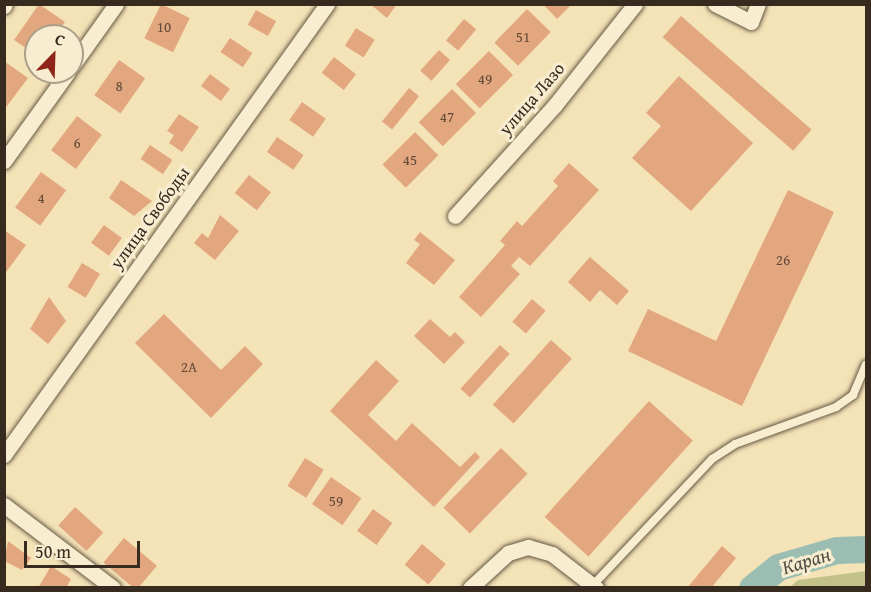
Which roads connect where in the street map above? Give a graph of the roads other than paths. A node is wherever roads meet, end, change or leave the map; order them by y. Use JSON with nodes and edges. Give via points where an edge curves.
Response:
{"nodes":[{"id":1,"x":116,"y":4,"type":"edge"},
{"id":2,"x":327,"y":4,"type":"edge"},
{"id":3,"x":635,"y":4,"type":"edge"},
{"id":4,"x":715,"y":4,"type":"edge"},
{"id":5,"x":758,"y":4,"type":"edge"},
{"id":6,"x":84,"y":49,"type":"edge"},
{"id":7,"x":59,"y":84,"type":"edge"},
{"id":8,"x":4,"y":161,"type":"edge"},
{"id":9,"x":454,"y":216,"type":"dead end"},
{"id":10,"x":867,"y":365,"type":"edge"},
{"id":11,"x":4,"y":455,"type":"edge"},
{"id":12,"x":4,"y":505,"type":"edge"},
{"id":13,"x":595,"y":586,"type":"edge"},
{"id":14,"x":113,"y":588,"type":"edge"},
{"id":15,"x":470,"y":588,"type":"edge"}],
"edges":[{"from":1,"to":6,"type":"street"},
{"from":2,"to":11,"type":"street","name":"улица Свободы"},
{"from":3,"to":9,"type":"street","name":"улица Лазо","via":[[555,105]]},
{"from":4,"to":5,"type":"street","via":[[751,22]]},
{"from":7,"to":8,"type":"street"},
{"from":10,"to":13,"type":"lane","via":[[853,395],[836,407],[735,444],[712,459]]},
{"from":12,"to":14,"type":"street"},
{"from":13,"to":15,"type":"street","via":[[552,554],[528,547],[508,553]]}]}
